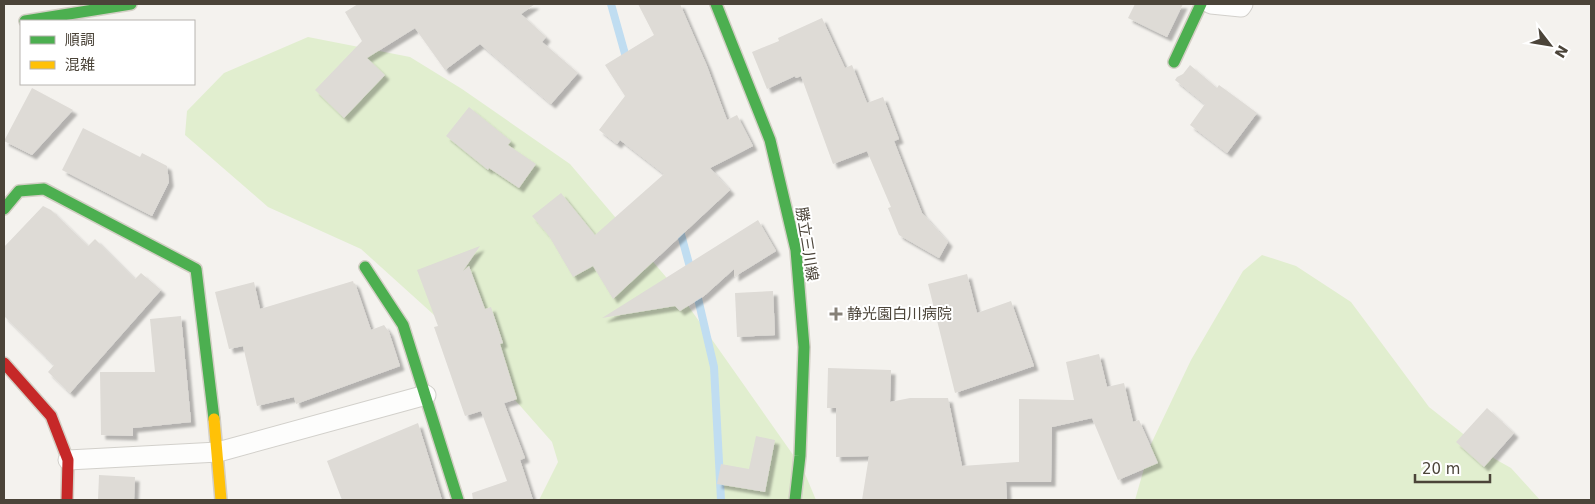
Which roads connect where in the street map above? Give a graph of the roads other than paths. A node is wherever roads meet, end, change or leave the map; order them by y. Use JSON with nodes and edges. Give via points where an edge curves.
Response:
{"nodes":[{"id":1,"x":131,"y":4,"type":"edge"},
{"id":2,"x":716,"y":4,"type":"edge"},
{"id":3,"x":1201,"y":4,"type":"edge"},
{"id":4,"x":1211,"y":4,"type":"edge"},
{"id":5,"x":1243,"y":4,"type":"edge"},
{"id":6,"x":31,"y":20,"type":"edge"},
{"id":7,"x":1174,"y":62,"type":"dead end"},
{"id":8,"x":4,"y":209,"type":"edge"},
{"id":9,"x":365,"y":267,"type":"dead end"},
{"id":10,"x":4,"y":363,"type":"edge"},
{"id":11,"x":426,"y":395,"type":"junction"},
{"id":12,"x":218,"y":452,"type":"junction"},
{"id":13,"x":68,"y":460,"type":"junction"},
{"id":14,"x":67,"y":500,"type":"edge"},
{"id":15,"x":221,"y":500,"type":"edge"},
{"id":16,"x":458,"y":500,"type":"edge"},
{"id":17,"x":795,"y":500,"type":"edge"}],
"edges":[{"from":1,"to":6,"type":"street"},
{"from":2,"to":17,"type":"street","name":"勝立三川線","via":[[770,140],[796,250],[804,346]]},
{"from":3,"to":7,"type":"street"},
{"from":4,"to":5,"type":"street"},
{"from":8,"to":12,"type":"street","via":[[19,191],[44,189],[196,268]]},
{"from":9,"to":11,"type":"street","via":[[403,325]]},
{"from":10,"to":13,"type":"street","via":[[51,416]]},
{"from":11,"to":12,"type":"street"},
{"from":11,"to":16,"type":"street"},
{"from":12,"to":13,"type":"street"},
{"from":12,"to":15,"type":"street"},
{"from":13,"to":14,"type":"street"}]}
